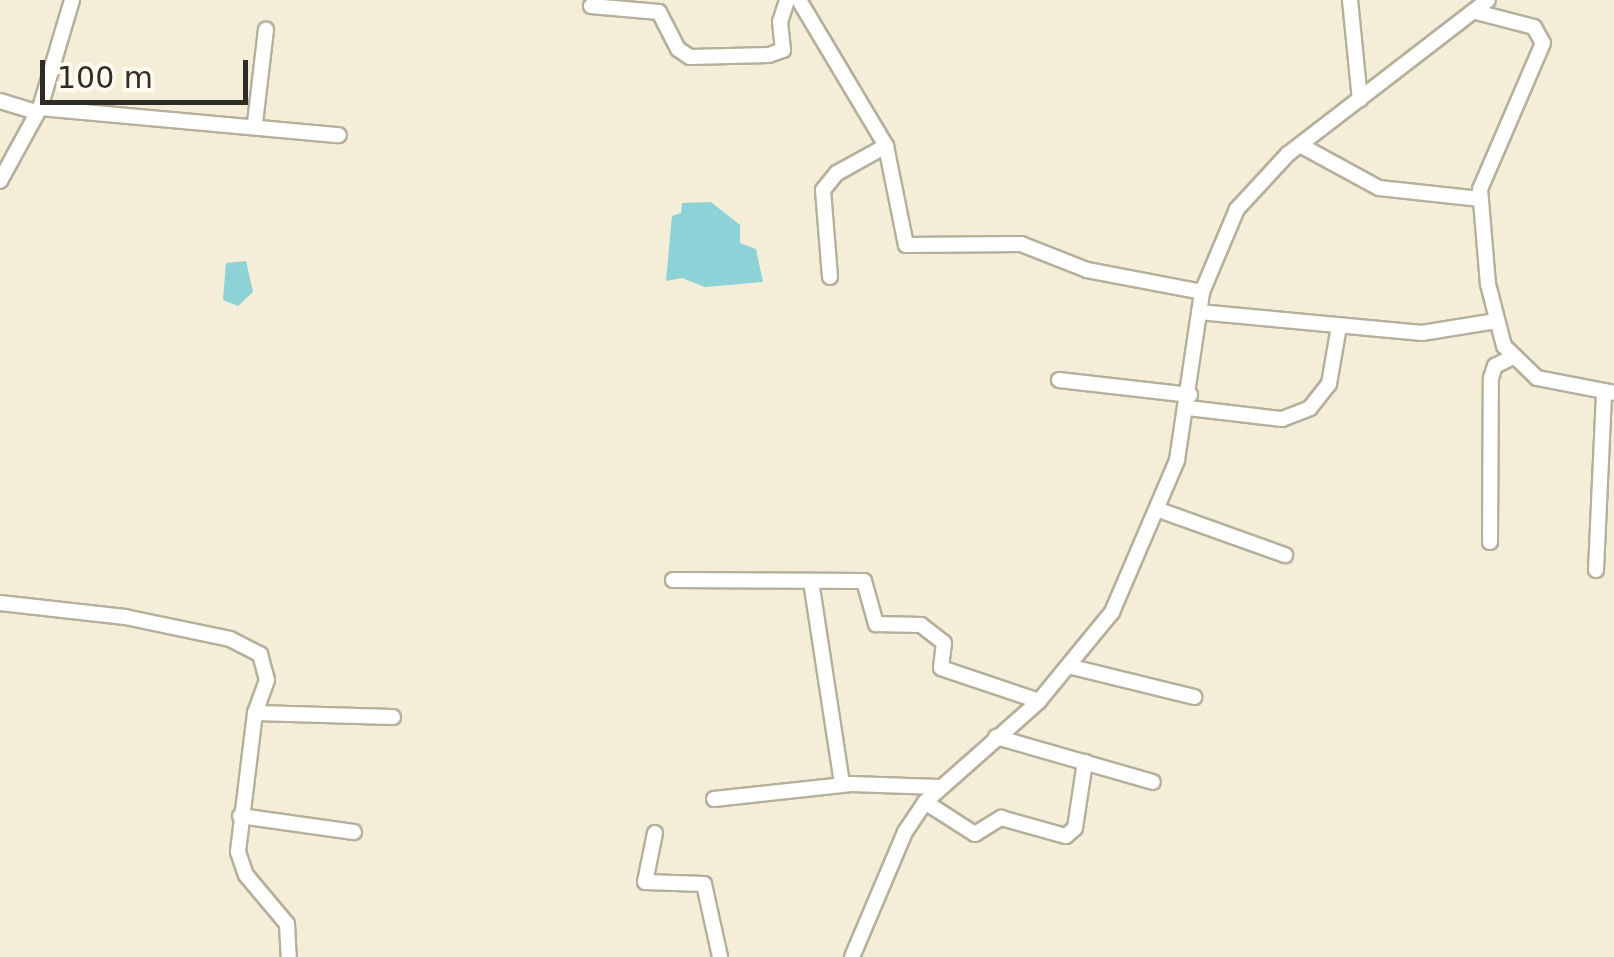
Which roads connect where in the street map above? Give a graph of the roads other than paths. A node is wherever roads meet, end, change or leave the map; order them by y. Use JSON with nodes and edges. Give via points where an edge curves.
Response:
{"nodes":[{"id":1,"x":72,"y":0,"type":"edge"},
{"id":2,"x":788,"y":0,"type":"edge"},
{"id":3,"x":799,"y":0,"type":"edge"},
{"id":4,"x":1350,"y":0,"type":"edge"},
{"id":5,"x":1488,"y":0,"type":"edge"},
{"id":6,"x":591,"y":6,"type":"dead end"},
{"id":7,"x":1476,"y":12,"type":"junction"},
{"id":8,"x":266,"y":30,"type":"dead end"},
{"id":9,"x":0,"y":100,"type":"edge"},
{"id":10,"x":1360,"y":100,"type":"junction"},
{"id":11,"x":38,"y":110,"type":"junction"},
{"id":12,"x":255,"y":122,"type":"junction"},
{"id":13,"x":340,"y":136,"type":"dead end"},
{"id":14,"x":1300,"y":145,"type":"junction"},
{"id":15,"x":886,"y":146,"type":"junction"},
{"id":16,"x":0,"y":181,"type":"edge"},
{"id":17,"x":1480,"y":199,"type":"junction"},
{"id":18,"x":830,"y":277,"type":"dead end"},
{"id":19,"x":1202,"y":292,"type":"junction"},
{"id":20,"x":1199,"y":312,"type":"junction"},
{"id":21,"x":1496,"y":320,"type":"junction"},
{"id":22,"x":1339,"y":326,"type":"junction"},
{"id":23,"x":1512,"y":357,"type":"junction"},
{"id":24,"x":1059,"y":380,"type":"dead end"},
{"id":25,"x":1609,"y":392,"type":"edge"},
{"id":26,"x":1189,"y":402,"type":"junction"},
{"id":27,"x":1160,"y":510,"type":"junction"},
{"id":28,"x":1490,"y":542,"type":"dead end"},
{"id":29,"x":1285,"y":555,"type":"dead end"},
{"id":30,"x":1596,"y":570,"type":"dead end"},
{"id":31,"x":673,"y":580,"type":"dead end"},
{"id":32,"x":812,"y":581,"type":"junction"},
{"id":33,"x":0,"y":603,"type":"edge"},
{"id":34,"x":1072,"y":668,"type":"junction"},
{"id":35,"x":1194,"y":698,"type":"dead end"},
{"id":36,"x":1039,"y":701,"type":"junction"},
{"id":37,"x":255,"y":713,"type":"junction"},
{"id":38,"x":393,"y":717,"type":"dead end"},
{"id":39,"x":996,"y":737,"type":"junction"},
{"id":40,"x":1085,"y":762,"type":"junction"},
{"id":41,"x":1153,"y":782,"type":"dead end"},
{"id":42,"x":842,"y":784,"type":"junction"},
{"id":43,"x":938,"y":787,"type":"junction"},
{"id":44,"x":714,"y":799,"type":"dead end"},
{"id":45,"x":925,"y":802,"type":"junction"},
{"id":46,"x":240,"y":816,"type":"junction"},
{"id":47,"x":354,"y":832,"type":"dead end"},
{"id":48,"x":654,"y":833,"type":"dead end"},
{"id":49,"x":289,"y":957,"type":"edge"},
{"id":50,"x":720,"y":957,"type":"edge"},
{"id":51,"x":852,"y":957,"type":"edge"}],
"edges":[{"from":1,"to":11,"type":"street"},
{"from":2,"to":6,"type":"street","via":[[780,22],[784,50],[768,55],[684,55],[659,12]]},
{"from":3,"to":15,"type":"street"},
{"from":4,"to":10,"type":"street"},
{"from":5,"to":7,"type":"street"},
{"from":7,"to":10,"type":"street"},
{"from":7,"to":17,"type":"street","via":[[1534,27],[1543,43],[1484,174]]},
{"from":8,"to":12,"type":"street"},
{"from":9,"to":11,"type":"street"},
{"from":10,"to":14,"type":"street"},
{"from":11,"to":12,"type":"street","via":[[200,124]]},
{"from":11,"to":16,"type":"street"},
{"from":12,"to":13,"type":"street"},
{"from":14,"to":17,"type":"street","via":[[1379,188]]},
{"from":14,"to":19,"type":"street","via":[[1238,209]]},
{"from":15,"to":18,"type":"street","via":[[837,173],[823,190]]},
{"from":15,"to":19,"type":"street","via":[[906,246],[1022,244],[1086,270]]},
{"from":17,"to":21,"type":"street"},
{"from":19,"to":20,"type":"street"},
{"from":20,"to":22,"type":"street"},
{"from":20,"to":26,"type":"street"},
{"from":21,"to":22,"type":"street","via":[[1422,333]]},
{"from":21,"to":23,"type":"street"},
{"from":22,"to":26,"type":"street","via":[[1329,384],[1310,408],[1282,419]]},
{"from":23,"to":25,"type":"street","via":[[1537,378]]},
{"from":23,"to":28,"type":"street","via":[[1494,366],[1491,378]]},
{"from":24,"to":26,"type":"street"},
{"from":25,"to":30,"type":"street"},
{"from":26,"to":27,"type":"street"},
{"from":27,"to":29,"type":"street"},
{"from":27,"to":34,"type":"street","via":[[1112,612]]},
{"from":31,"to":32,"type":"street"},
{"from":32,"to":36,"type":"street","via":[[864,580],[876,624],[921,626],[944,643],[941,668]]},
{"from":32,"to":42,"type":"street"},
{"from":33,"to":37,"type":"street","via":[[125,616],[252,648],[267,666]]},
{"from":34,"to":35,"type":"street"},
{"from":34,"to":36,"type":"street"},
{"from":36,"to":39,"type":"street"},
{"from":37,"to":38,"type":"street"},
{"from":37,"to":46,"type":"street"},
{"from":39,"to":40,"type":"street"},
{"from":39,"to":43,"type":"street"},
{"from":40,"to":41,"type":"street"},
{"from":40,"to":45,"type":"street","via":[[1076,828],[1066,836],[1002,818],[974,834]]},
{"from":42,"to":43,"type":"street"},
{"from":42,"to":44,"type":"street"},
{"from":43,"to":45,"type":"street"},
{"from":45,"to":51,"type":"street","via":[[905,832]]},
{"from":46,"to":47,"type":"street"},
{"from":46,"to":49,"type":"street","via":[[241,864],[278,907]]},
{"from":48,"to":50,"type":"street","via":[[645,882],[704,884]]}]}
